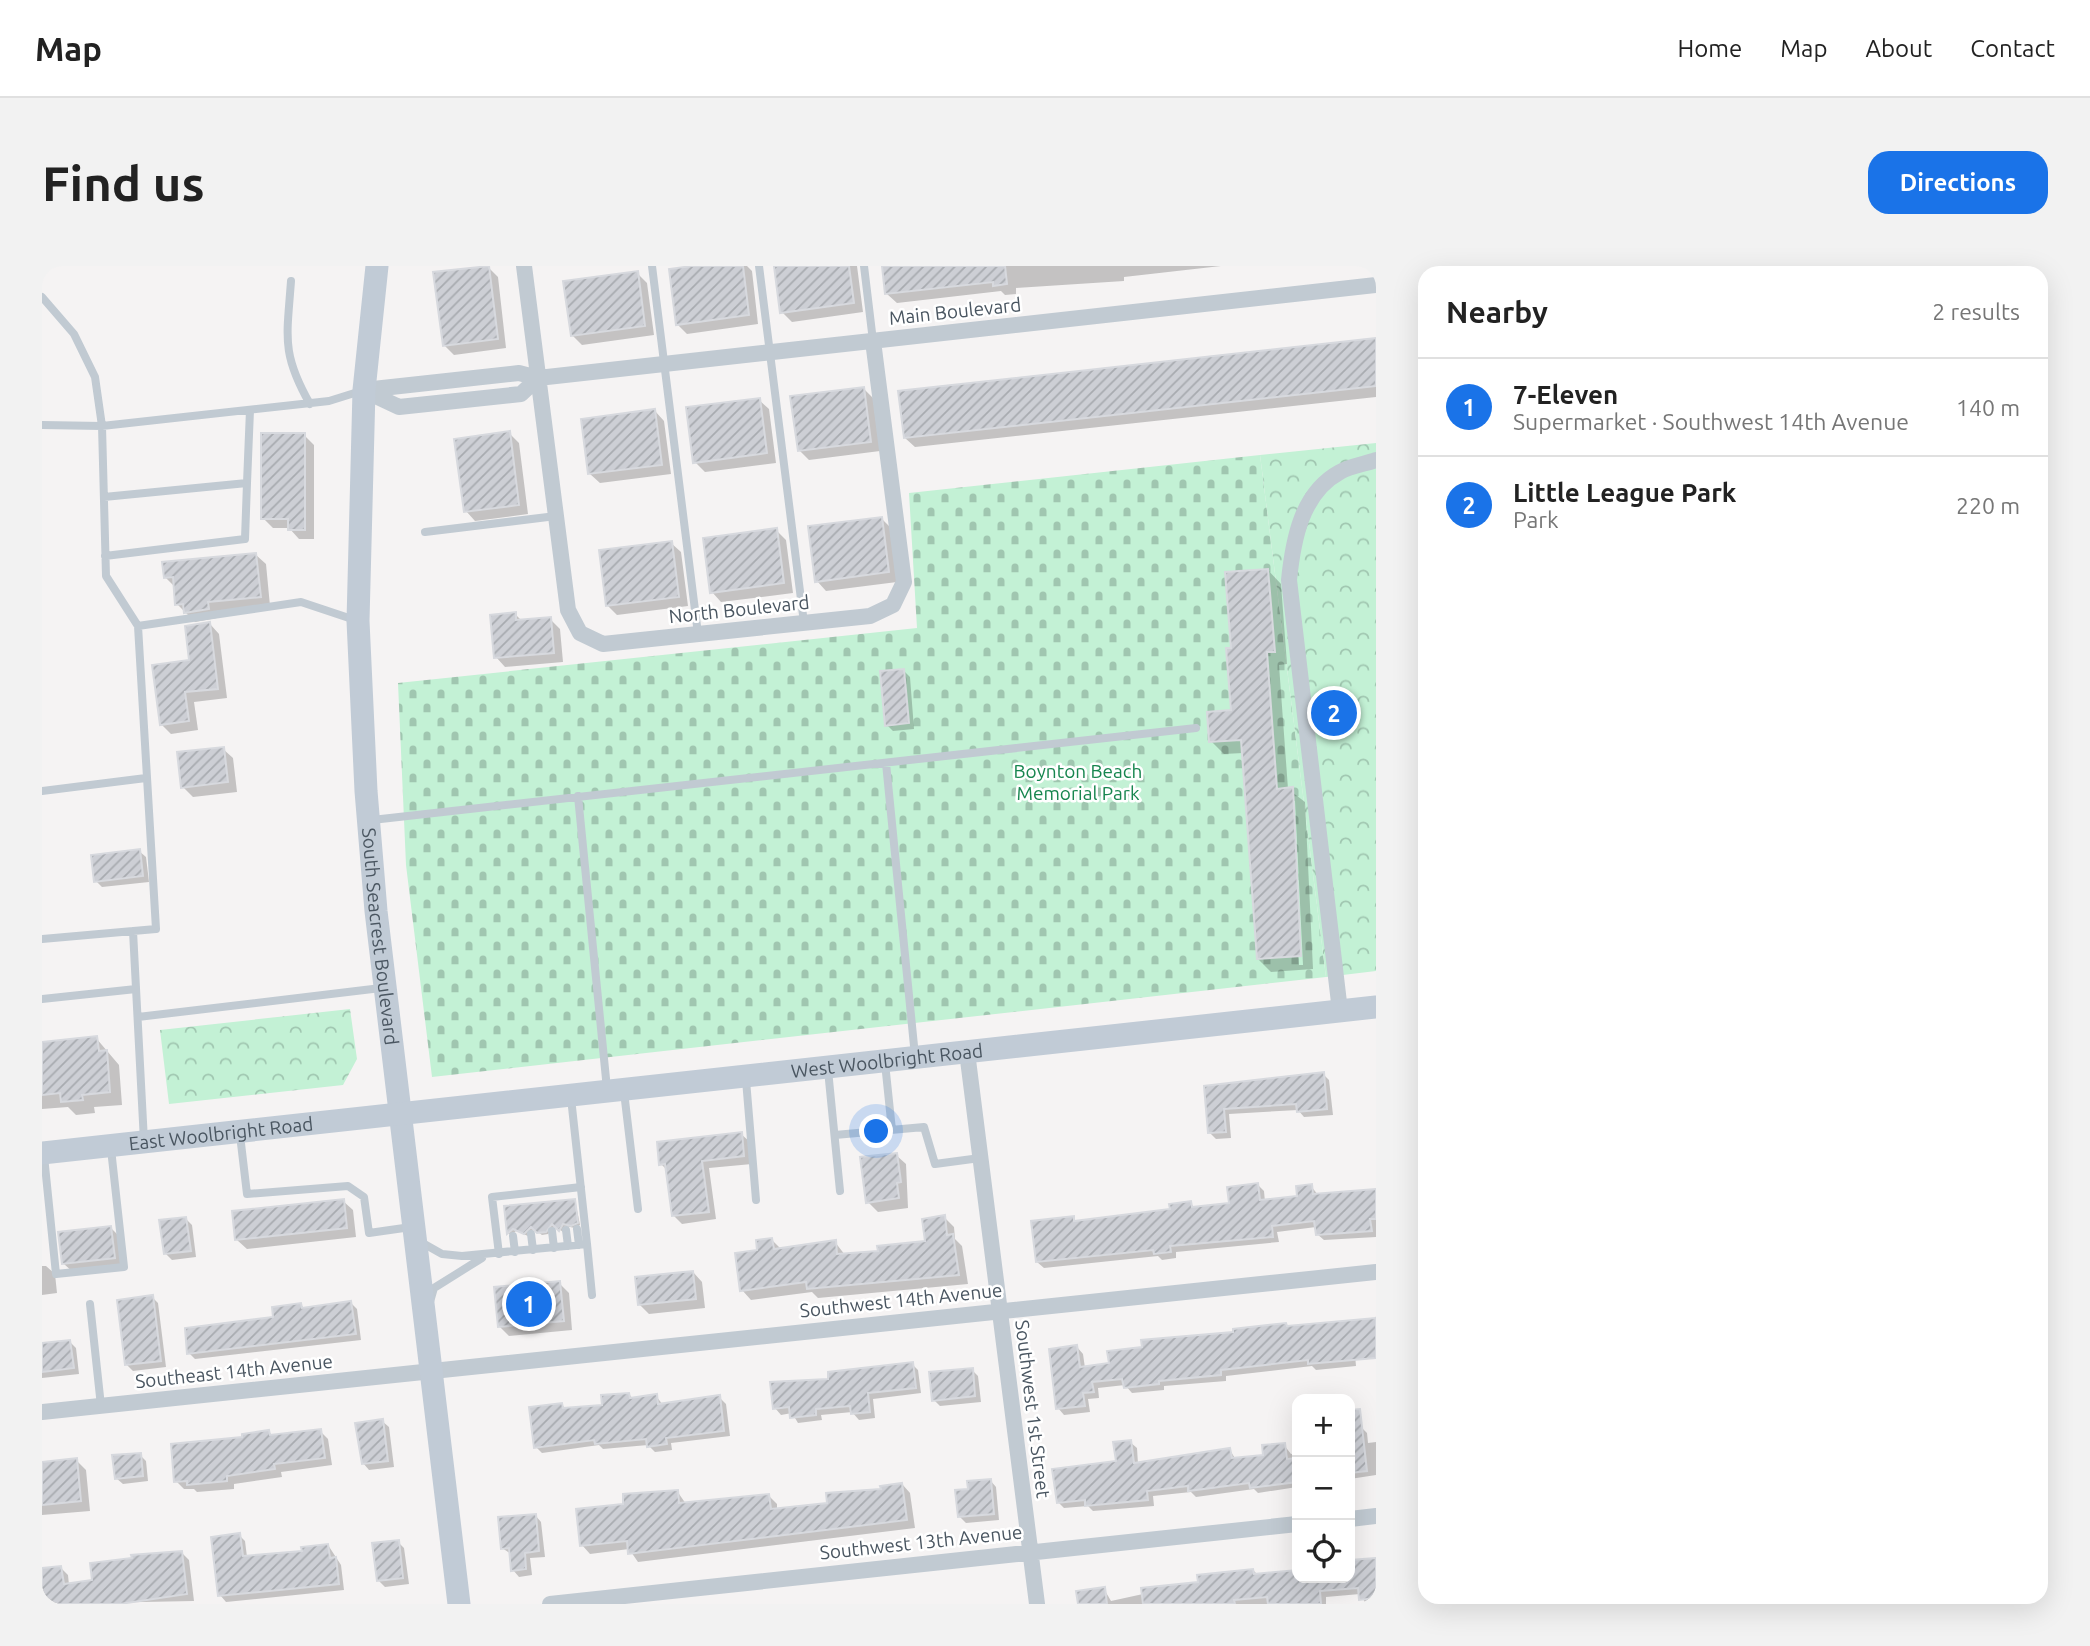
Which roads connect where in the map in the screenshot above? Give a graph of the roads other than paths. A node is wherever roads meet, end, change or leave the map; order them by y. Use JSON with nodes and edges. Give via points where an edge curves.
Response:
{"nodes":[{"id":1,"x":377,"y":266,"type":"edge"},
{"id":2,"x":524,"y":266,"type":"edge"},
{"id":3,"x":652,"y":266,"type":"edge"},
{"id":4,"x":759,"y":266,"type":"edge"},
{"id":5,"x":864,"y":266,"type":"edge"},
{"id":6,"x":291,"y":281,"type":"dead end"},
{"id":7,"x":1376,"y":285,"type":"edge"},
{"id":8,"x":42,"y":297,"type":"edge"},
{"id":9,"x":873,"y":341,"type":"junction"},
{"id":10,"x":770,"y":353,"type":"junction"},
{"id":11,"x":664,"y":364,"type":"junction"},
{"id":12,"x":538,"y":379,"type":"junction"},
{"id":13,"x":364,"y":390,"type":"junction"},
{"id":14,"x":310,"y":404,"type":"junction"},
{"id":15,"x":250,"y":410,"type":"junction"},
{"id":16,"x":42,"y":425,"type":"edge"},
{"id":17,"x":102,"y":426,"type":"junction"},
{"id":18,"x":1376,"y":460,"type":"edge"},
{"id":19,"x":247,"y":483,"type":"junction"},
{"id":20,"x":104,"y":497,"type":"junction"},
{"id":21,"x":556,"y":516,"type":"junction"},
{"id":22,"x":425,"y":532,"type":"dead end"},
{"id":23,"x":105,"y":556,"type":"junction"},
{"id":24,"x":358,"y":621,"type":"junction"},
{"id":25,"x":804,"y":623,"type":"junction"},
{"id":26,"x":138,"y":626,"type":"junction"},
{"id":27,"x":698,"y":634,"type":"junction"},
{"id":28,"x":1196,"y":728,"type":"dead end"},
{"id":29,"x":886,"y":763,"type":"junction"},
{"id":30,"x":146,"y":779,"type":"junction"},
{"id":31,"x":42,"y":791,"type":"edge"},
{"id":32,"x":578,"y":796,"type":"junction"},
{"id":33,"x":369,"y":820,"type":"junction"},
{"id":34,"x":133,"y":931,"type":"junction"},
{"id":35,"x":42,"y":939,"type":"edge"},
{"id":36,"x":385,"y":988,"type":"junction"},
{"id":37,"x":136,"y":989,"type":"junction"},
{"id":38,"x":42,"y":999,"type":"edge"},
{"id":39,"x":1376,"y":1007,"type":"edge"},
{"id":40,"x":1340,"y":1011,"type":"junction"},
{"id":41,"x":138,"y":1017,"type":"junction"},
{"id":42,"x":967,"y":1052,"type":"junction"},
{"id":43,"x":915,"y":1058,"type":"junction"},
{"id":44,"x":885,"y":1061,"type":"junction"},
{"id":45,"x":828,"y":1067,"type":"junction"},
{"id":46,"x":746,"y":1077,"type":"junction"},
{"id":47,"x":616,"y":1090,"type":"junction"},
{"id":48,"x":571,"y":1095,"type":"junction"},
{"id":49,"x":400,"y":1113,"type":"junction"},
{"id":50,"x":892,"y":1130,"type":"junction"},
{"id":51,"x":240,"y":1132,"type":"junction"},
{"id":52,"x":835,"y":1135,"type":"junction"},
{"id":53,"x":144,"y":1142,"type":"junction"},
{"id":54,"x":111,"y":1145,"type":"junction"},
{"id":55,"x":43,"y":1153,"type":"edge"},
{"id":56,"x":980,"y":1158,"type":"junction"},
{"id":57,"x":577,"y":1187,"type":"junction"},
{"id":58,"x":562,"y":1189,"type":"junction"},
{"id":59,"x":548,"y":1191,"type":"junction"},
{"id":60,"x":841,"y":1191,"type":"dead end"},
{"id":61,"x":527,"y":1193,"type":"junction"},
{"id":62,"x":509,"y":1195,"type":"junction"},
{"id":63,"x":574,"y":1199,"type":"dead end"},
{"id":64,"x":562,"y":1200,"type":"dead end"},
{"id":65,"x":756,"y":1200,"type":"dead end"},
{"id":66,"x":548,"y":1202,"type":"dead end"},
{"id":67,"x":528,"y":1204,"type":"dead end"},
{"id":68,"x":511,"y":1205,"type":"dead end"},
{"id":69,"x":638,"y":1209,"type":"dead end"},
{"id":70,"x":577,"y":1229,"type":"dead end"},
{"id":71,"x":566,"y":1230,"type":"dead end"},
{"id":72,"x":552,"y":1231,"type":"dead end"},
{"id":73,"x":414,"y":1232,"type":"junction"},
{"id":74,"x":531,"y":1234,"type":"dead end"},
{"id":75,"x":513,"y":1236,"type":"dead end"},
{"id":76,"x":583,"y":1245,"type":"junction"},
{"id":77,"x":568,"y":1246,"type":"junction"},
{"id":78,"x":554,"y":1248,"type":"junction"},
{"id":79,"x":533,"y":1250,"type":"junction"},
{"id":80,"x":515,"y":1252,"type":"junction"},
{"id":81,"x":499,"y":1254,"type":"junction"},
{"id":82,"x":486,"y":1256,"type":"junction"},
{"id":83,"x":1376,"y":1272,"type":"edge"},
{"id":84,"x":592,"y":1295,"type":"dead end"},
{"id":85,"x":90,"y":1304,"type":"dead end"},
{"id":86,"x":999,"y":1310,"type":"junction"},
{"id":87,"x":425,"y":1325,"type":"junction"},
{"id":88,"x":431,"y":1372,"type":"junction"},
{"id":89,"x":101,"y":1406,"type":"junction"},
{"id":90,"x":42,"y":1412,"type":"edge"},
{"id":91,"x":1376,"y":1517,"type":"edge"},
{"id":92,"x":1355,"y":1519,"type":"edge"},
{"id":93,"x":1292,"y":1525,"type":"edge"},
{"id":94,"x":1030,"y":1552,"type":"junction"},
{"id":95,"x":459,"y":1604,"type":"edge"},
{"id":96,"x":550,"y":1604,"type":"edge"},
{"id":97,"x":1037,"y":1604,"type":"edge"}],
"edges":[{"from":1,"to":13,"type":"street","name":"South Seacrest Boulevard"},
{"from":2,"to":12,"type":"street","name":"North Boulevard"},
{"from":3,"to":11,"type":"lane"},
{"from":4,"to":10,"type":"lane"},
{"from":5,"to":9,"type":"lane"},
{"from":6,"to":14,"type":"lane","via":[[287,344],[290,363]]},
{"from":7,"to":9,"type":"street","name":"Main Boulevard"},
{"from":8,"to":17,"type":"lane","via":[[74,334],[95,377]]},
{"from":9,"to":10,"type":"street","name":"Main Boulevard"},
{"from":9,"to":25,"type":"street","name":"North Boulevard","via":[[904,582],[893,605],[882,613]]},
{"from":10,"to":11,"type":"street","name":"Main Boulevard"},
{"from":10,"to":25,"type":"lane"},
{"from":11,"to":12,"type":"street","name":"Main Boulevard"},
{"from":11,"to":27,"type":"lane"},
{"from":12,"to":13,"type":"street","name":"Main Boulevard","via":[[521,394],[399,407]]},
{"from":12,"to":21,"type":"street","name":"North Boulevard"},
{"from":13,"to":14,"type":"lane"},
{"from":13,"to":24,"type":"street","name":"South Seacrest Boulevard"},
{"from":14,"to":15,"type":"lane"},
{"from":15,"to":17,"type":"lane"},
{"from":15,"to":19,"type":"lane"},
{"from":16,"to":17,"type":"lane"},
{"from":17,"to":20,"type":"lane"},
{"from":18,"to":40,"type":"street","via":[[1339,472],[1314,496],[1294,537],[1289,580]]},
{"from":19,"to":20,"type":"lane"},
{"from":19,"to":23,"type":"lane","via":[[246,539]]},
{"from":20,"to":23,"type":"lane"},
{"from":21,"to":22,"type":"lane"},
{"from":21,"to":27,"type":"street","name":"North Boulevard","via":[[568,610],[580,633],[603,644]]},
{"from":23,"to":26,"type":"lane","via":[[106,576]]},
{"from":24,"to":26,"type":"lane","via":[[301,602]]},
{"from":24,"to":33,"type":"street","name":"South Seacrest Boulevard"},
{"from":25,"to":27,"type":"street","name":"North Boulevard"},
{"from":26,"to":30,"type":"lane"},
{"from":28,"to":29,"type":"lane"},
{"from":29,"to":32,"type":"lane"},
{"from":29,"to":43,"type":"lane"},
{"from":30,"to":31,"type":"lane"},
{"from":30,"to":34,"type":"lane","via":[[156,929]]},
{"from":32,"to":33,"type":"lane"},
{"from":32,"to":47,"type":"lane"},
{"from":33,"to":36,"type":"street","name":"South Seacrest Boulevard"},
{"from":34,"to":35,"type":"lane"},
{"from":34,"to":37,"type":"lane"},
{"from":36,"to":41,"type":"lane"},
{"from":36,"to":49,"type":"street","name":"South Seacrest Boulevard"},
{"from":37,"to":38,"type":"lane"},
{"from":37,"to":41,"type":"lane"},
{"from":39,"to":40,"type":"street","name":"West Woolbright Road"},
{"from":40,"to":42,"type":"street","name":"West Woolbright Road"},
{"from":41,"to":53,"type":"lane"},
{"from":42,"to":43,"type":"street","name":"West Woolbright Road"},
{"from":42,"to":56,"type":"street","name":"Southwest 1st Street"},
{"from":43,"to":44,"type":"street","name":"West Woolbright Road"},
{"from":44,"to":45,"type":"street","name":"West Woolbright Road"},
{"from":44,"to":50,"type":"lane"},
{"from":45,"to":46,"type":"street","name":"West Woolbright Road"},
{"from":45,"to":52,"type":"lane"},
{"from":46,"to":47,"type":"street","name":"West Woolbright Road"},
{"from":46,"to":65,"type":"lane"},
{"from":47,"to":48,"type":"street","name":"West Woolbright Road"},
{"from":47,"to":69,"type":"lane"},
{"from":48,"to":49,"type":"street","name":"West Woolbright Road"},
{"from":48,"to":57,"type":"lane"},
{"from":49,"to":51,"type":"street","name":"East Woolbright Road"},
{"from":49,"to":73,"type":"street","name":"South Seacrest Boulevard"},
{"from":50,"to":52,"type":"lane"},
{"from":50,"to":56,"type":"lane","via":[[924,1128],[935,1164]]},
{"from":51,"to":53,"type":"street","name":"East Woolbright Road"},
{"from":51,"to":73,"type":"lane","via":[[247,1194],[348,1185],[364,1197],[369,1233]]},
{"from":52,"to":60,"type":"lane"},
{"from":53,"to":54,"type":"street","name":"East Woolbright Road"},
{"from":54,"to":55,"type":"street","name":"East Woolbright Road"},
{"from":54,"to":55,"type":"lane","via":[[124,1267],[56,1274]]},
{"from":56,"to":86,"type":"street","name":"Southwest 1st Street"},
{"from":57,"to":58,"type":"lane"},
{"from":57,"to":63,"type":"lane"},
{"from":57,"to":76,"type":"lane"},
{"from":58,"to":59,"type":"lane"},
{"from":58,"to":64,"type":"lane"},
{"from":59,"to":61,"type":"lane"},
{"from":59,"to":66,"type":"lane"},
{"from":61,"to":62,"type":"lane"},
{"from":61,"to":67,"type":"lane"},
{"from":62,"to":68,"type":"lane"},
{"from":62,"to":81,"type":"lane","via":[[492,1197]]},
{"from":70,"to":76,"type":"lane"},
{"from":71,"to":77,"type":"lane"},
{"from":72,"to":78,"type":"lane"},
{"from":73,"to":82,"type":"lane","via":[[423,1245],[442,1254]]},
{"from":73,"to":87,"type":"street","name":"South Seacrest Boulevard"},
{"from":74,"to":79,"type":"lane"},
{"from":75,"to":80,"type":"lane"},
{"from":76,"to":77,"type":"lane"},
{"from":76,"to":84,"type":"lane"},
{"from":77,"to":78,"type":"lane"},
{"from":78,"to":79,"type":"lane"},
{"from":79,"to":80,"type":"lane"},
{"from":80,"to":81,"type":"lane"},
{"from":81,"to":82,"type":"lane"},
{"from":82,"to":87,"type":"lane","via":[[434,1288]]},
{"from":83,"to":86,"type":"street","name":"Southwest 14th Avenue"},
{"from":85,"to":89,"type":"lane"},
{"from":86,"to":88,"type":"street","name":"Southwest 14th Avenue"},
{"from":86,"to":94,"type":"street","name":"Southwest 1st Street"},
{"from":87,"to":88,"type":"street","name":"South Seacrest Boulevard"},
{"from":88,"to":89,"type":"street","name":"Southeast 14th Avenue"},
{"from":88,"to":95,"type":"street","name":"South Seacrest Boulevard"},
{"from":89,"to":90,"type":"street","name":"Southeast 14th Avenue"},
{"from":91,"to":92,"type":"street"},
{"from":93,"to":94,"type":"street","name":"Southwest 13th Avenue"},
{"from":94,"to":96,"type":"street","name":"Southwest 13th Avenue"},
{"from":94,"to":97,"type":"street","name":"Southwest 1st Street"}]}
